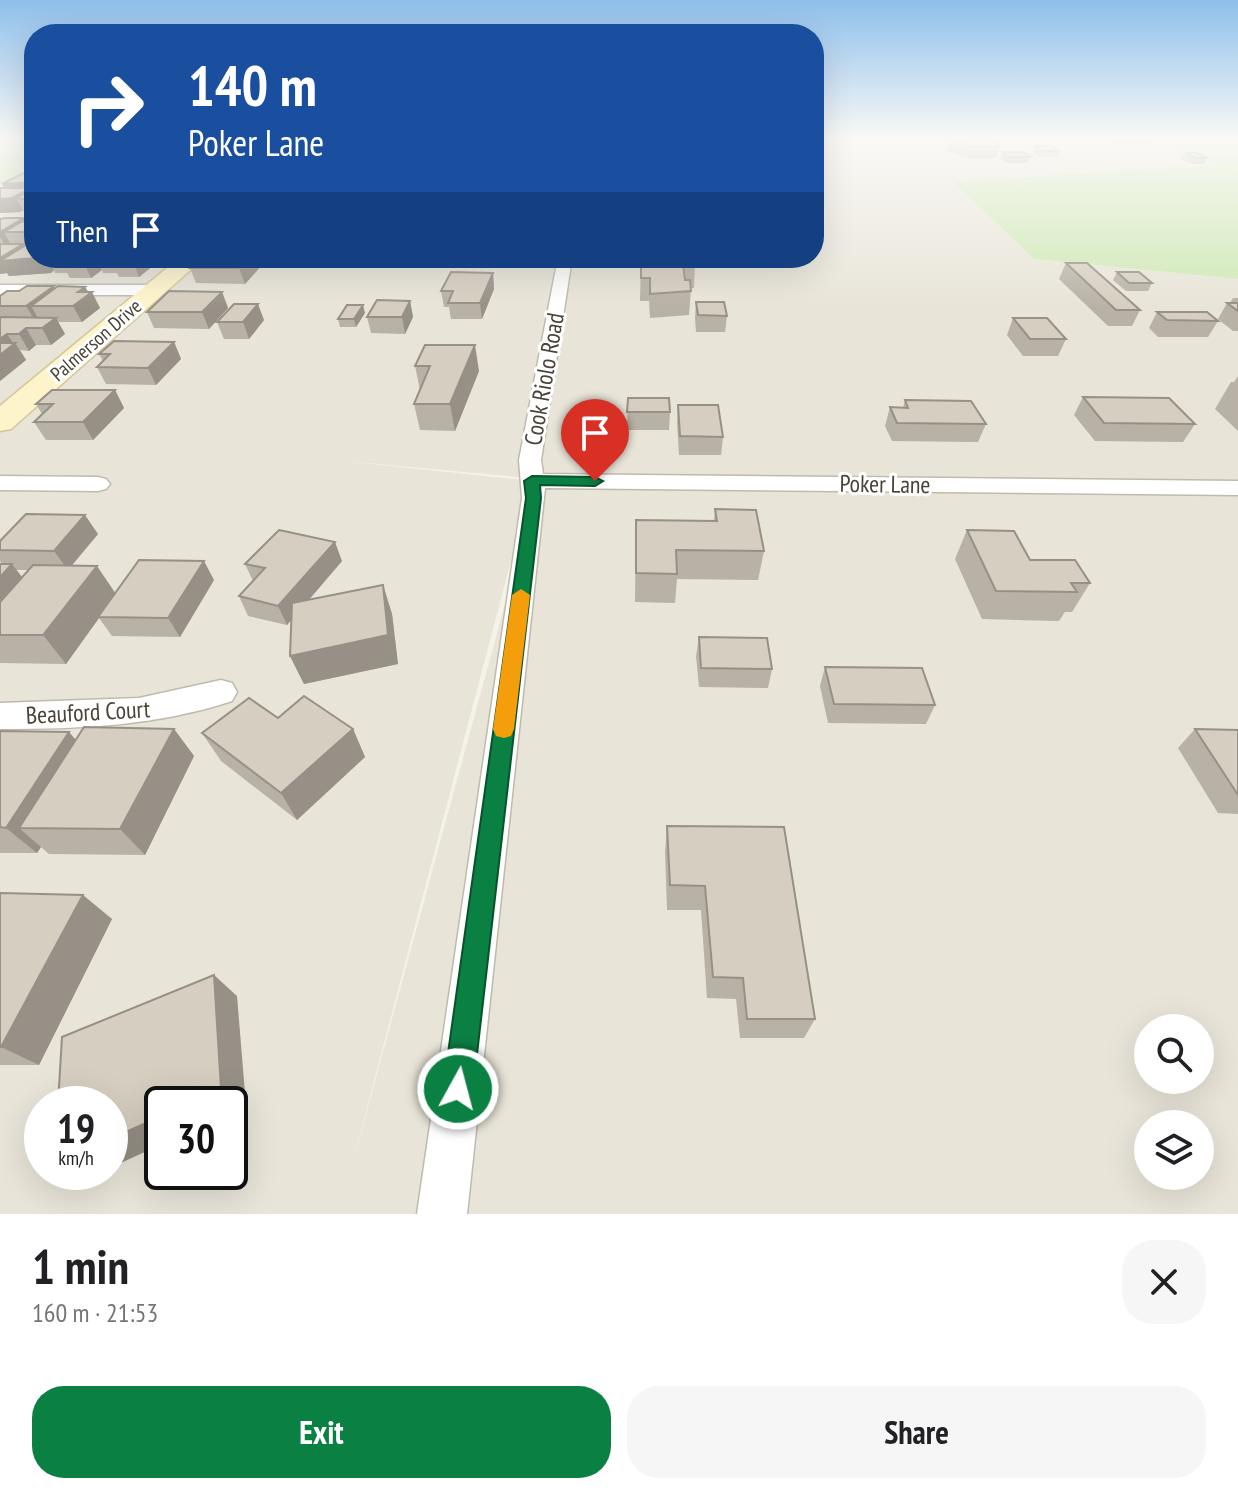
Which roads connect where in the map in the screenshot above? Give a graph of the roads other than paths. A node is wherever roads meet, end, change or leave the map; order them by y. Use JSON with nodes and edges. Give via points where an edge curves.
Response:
{"nodes":[{"id":1,"x":181,"y":268,"type":"edge"},
{"id":2,"x":563,"y":268,"type":"edge"},
{"id":3,"x":0,"y":290,"type":"edge"},
{"id":4,"x":154,"y":290,"type":"junction"},
{"id":5,"x":0,"y":422,"type":"edge"},
{"id":6,"x":532,"y":481,"type":"junction"},
{"id":7,"x":0,"y":483,"type":"edge"},
{"id":8,"x":98,"y":484,"type":"dead end"},
{"id":9,"x":1238,"y":488,"type":"edge"},
{"id":10,"x":221,"y":692,"type":"dead end"},
{"id":11,"x":0,"y":716,"type":"edge"},
{"id":12,"x":442,"y":1214,"type":"edge"}],
"edges":[{"from":1,"to":4,"type":"street","name":"Palmerson Drive"},
{"from":2,"to":6,"type":"street","name":"Cook Riolo Road","via":[[530,460]]},
{"from":3,"to":4,"type":"street"},
{"from":4,"to":5,"type":"street","name":"Palmerson Drive"},
{"from":6,"to":9,"type":"street","name":"Poker Lane"},
{"from":6,"to":12,"type":"street","name":"Cook Riolo Road","via":[[534,498]]},
{"from":7,"to":8,"type":"street"},
{"from":10,"to":11,"type":"street","name":"Beauford Court","via":[[152,711],[106,716]]}]}
